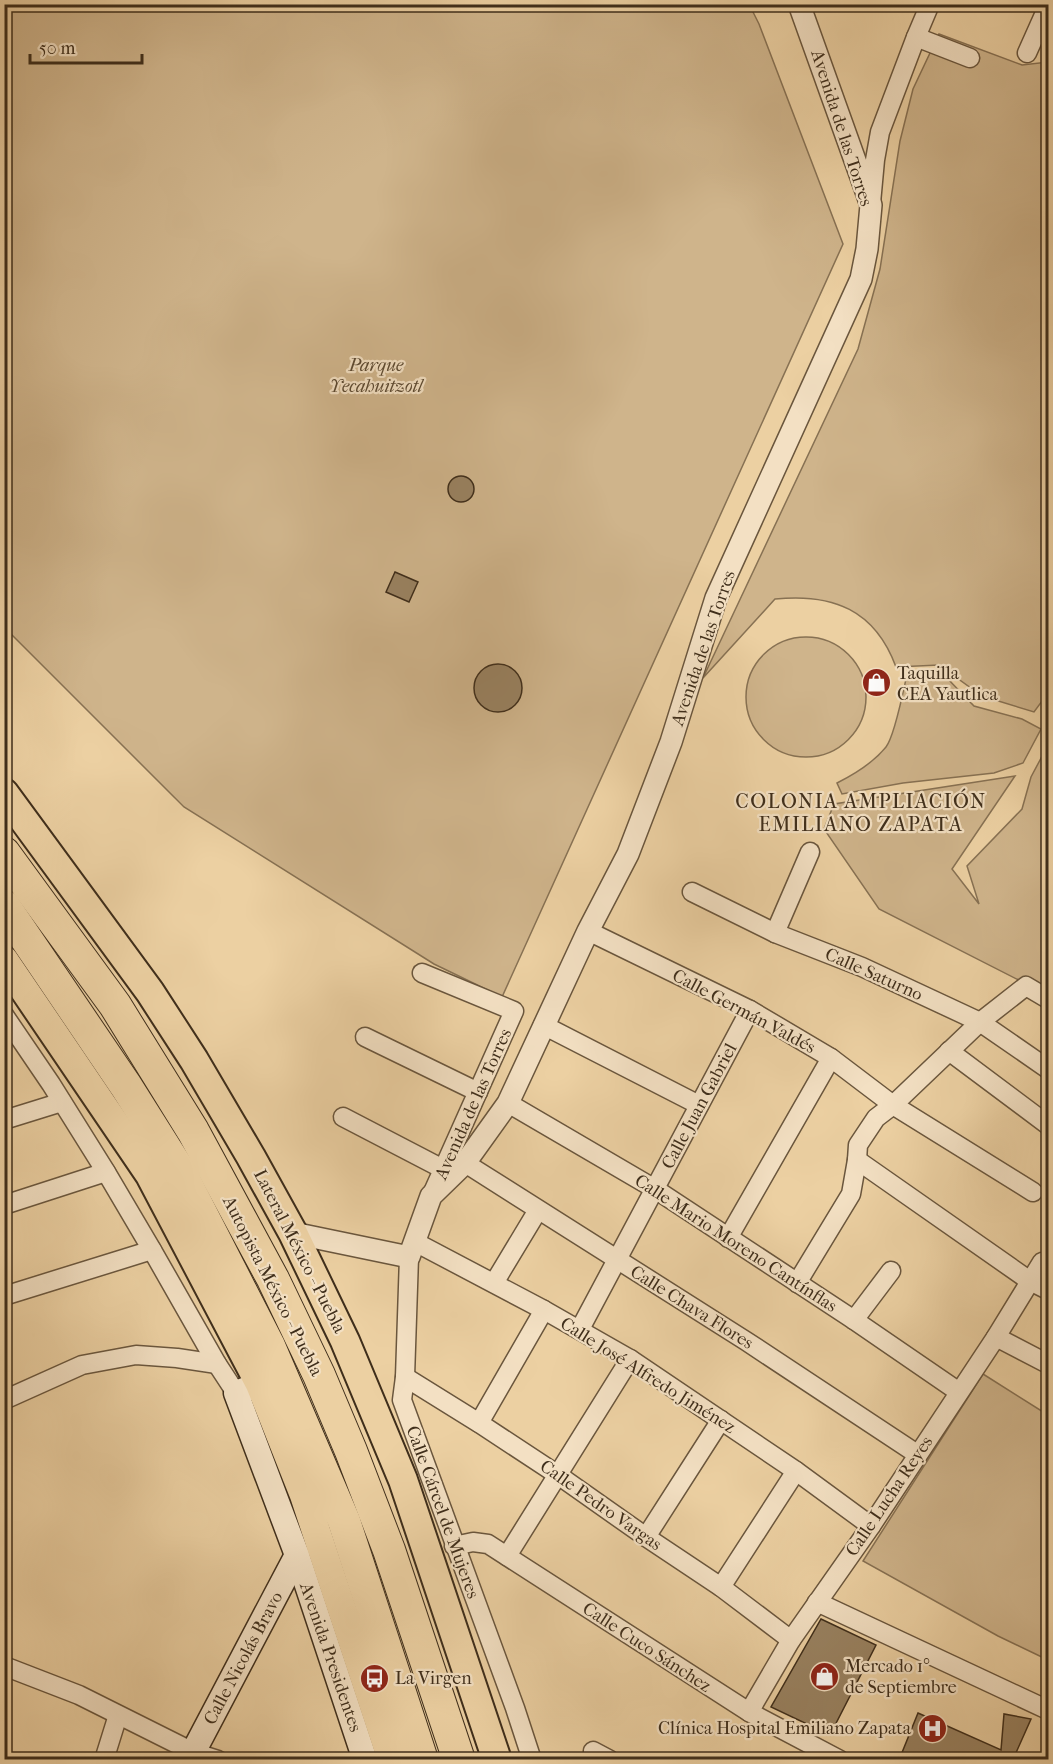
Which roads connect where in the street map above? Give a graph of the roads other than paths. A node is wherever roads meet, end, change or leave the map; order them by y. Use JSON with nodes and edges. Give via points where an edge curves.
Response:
{"nodes":[{"id":1,"x":930,"y":4,"type":"edge"},
{"id":2,"x":802,"y":6,"type":"edge"},
{"id":3,"x":1048,"y":6,"type":"edge"},
{"id":4,"x":916,"y":37,"type":"junction"},
{"id":5,"x":1027,"y":53,"type":"dead end"},
{"id":6,"x":970,"y":58,"type":"dead end"},
{"id":7,"x":871,"y":205,"type":"junction"},
{"id":8,"x":4,"y":793,"type":"edge"},
{"id":9,"x":810,"y":852,"type":"dead end"},
{"id":10,"x":4,"y":853,"type":"edge"},
{"id":11,"x":692,"y":892,"type":"dead end"},
{"id":12,"x":4,"y":906,"type":"edge"},
{"id":13,"x":588,"y":931,"type":"junction"},
{"id":14,"x":775,"y":933,"type":"junction"},
{"id":15,"x":4,"y":960,"type":"edge"},
{"id":16,"x":422,"y":973,"type":"dead end"},
{"id":17,"x":1048,"y":999,"type":"edge"},
{"id":18,"x":750,"y":1011,"type":"junction"},
{"id":19,"x":4,"y":1015,"type":"edge"},
{"id":20,"x":980,"y":1022,"type":"junction"},
{"id":21,"x":543,"y":1025,"type":"junction"},
{"id":22,"x":365,"y":1036,"type":"dead end"},
{"id":23,"x":949,"y":1051,"type":"junction"},
{"id":24,"x":831,"y":1058,"type":"junction"},
{"id":25,"x":1048,"y":1069,"type":"edge"},
{"id":26,"x":478,"y":1092,"type":"junction"},
{"id":27,"x":62,"y":1102,"type":"junction"},
{"id":28,"x":508,"y":1103,"type":"junction"},
{"id":29,"x":893,"y":1105,"type":"junction"},
{"id":30,"x":699,"y":1106,"type":"junction"},
{"id":31,"x":342,"y":1117,"type":"dead end"},
{"id":32,"x":4,"y":1120,"type":"edge"},
{"id":33,"x":1048,"y":1125,"type":"edge"},
{"id":34,"x":857,"y":1160,"type":"junction"},
{"id":35,"x":465,"y":1163,"type":"junction"},
{"id":36,"x":443,"y":1168,"type":"junction"},
{"id":37,"x":106,"y":1172,"type":"junction"},
{"id":38,"x":655,"y":1189,"type":"junction"},
{"id":39,"x":1033,"y":1192,"type":"dead end"},
{"id":40,"x":431,"y":1196,"type":"junction"},
{"id":41,"x":4,"y":1205,"type":"edge"},
{"id":42,"x":538,"y":1210,"type":"junction"},
{"id":43,"x":728,"y":1238,"type":"junction"},
{"id":44,"x":297,"y":1243,"type":"junction"},
{"id":45,"x":412,"y":1249,"type":"junction"},
{"id":46,"x":152,"y":1250,"type":"junction"},
{"id":47,"x":617,"y":1260,"type":"junction"},
{"id":48,"x":1042,"y":1262,"type":"dead end"},
{"id":49,"x":891,"y":1271,"type":"dead end"},
{"id":50,"x":1030,"y":1281,"type":"junction"},
{"id":51,"x":494,"y":1283,"type":"junction"},
{"id":52,"x":797,"y":1283,"type":"junction"},
{"id":53,"x":1048,"y":1290,"type":"edge"},
{"id":54,"x":4,"y":1296,"type":"edge"},
{"id":55,"x":544,"y":1310,"type":"junction"},
{"id":56,"x":854,"y":1320,"type":"junction"},
{"id":57,"x":580,"y":1329,"type":"junction"},
{"id":58,"x":996,"y":1337,"type":"junction"},
{"id":59,"x":630,"y":1359,"type":"junction"},
{"id":60,"x":217,"y":1364,"type":"junction"},
{"id":61,"x":1048,"y":1364,"type":"edge"},
{"id":62,"x":405,"y":1377,"type":"junction"},
{"id":63,"x":248,"y":1388,"type":"junction"},
{"id":64,"x":959,"y":1392,"type":"junction"},
{"id":65,"x":4,"y":1400,"type":"edge"},
{"id":66,"x":721,"y":1420,"type":"junction"},
{"id":67,"x":479,"y":1422,"type":"junction"},
{"id":68,"x":917,"y":1454,"type":"junction"},
{"id":69,"x":796,"y":1471,"type":"junction"},
{"id":70,"x":558,"y":1474,"type":"junction"},
{"id":71,"x":871,"y":1526,"type":"junction"},
{"id":72,"x":646,"y":1537,"type":"junction"},
{"id":73,"x":454,"y":1546,"type":"junction"},
{"id":74,"x":297,"y":1556,"type":"junction"},
{"id":75,"x":507,"y":1556,"type":"junction"},
{"id":76,"x":721,"y":1587,"type":"junction"},
{"id":77,"x":817,"y":1602,"type":"junction"},
{"id":78,"x":791,"y":1640,"type":"junction"},
{"id":79,"x":4,"y":1665,"type":"edge"},
{"id":80,"x":515,"y":1708,"type":"junction"},
{"id":81,"x":1048,"y":1710,"type":"edge"},
{"id":82,"x":749,"y":1712,"type":"junction"},
{"id":83,"x":118,"y":1715,"type":"junction"},
{"id":84,"x":593,"y":1750,"type":"dead end"},
{"id":85,"x":191,"y":1756,"type":"edge"},
{"id":86,"x":104,"y":1760,"type":"edge"},
{"id":87,"x":218,"y":1760,"type":"edge"},
{"id":88,"x":365,"y":1760,"type":"edge"},
{"id":89,"x":392,"y":1760,"type":"edge"},
{"id":90,"x":422,"y":1760,"type":"edge"},
{"id":91,"x":459,"y":1760,"type":"edge"},
{"id":92,"x":497,"y":1760,"type":"edge"},
{"id":93,"x":522,"y":1760,"type":"edge"},
{"id":94,"x":532,"y":1760,"type":"edge"},
{"id":95,"x":610,"y":1760,"type":"edge"},
{"id":96,"x":840,"y":1760,"type":"edge"}],
"edges":[{"from":1,"to":4,"type":"street"},
{"from":2,"to":7,"type":"street","name":"Avenida de las Torres"},
{"from":3,"to":5,"type":"street"},
{"from":4,"to":6,"type":"street"},
{"from":4,"to":7,"type":"street","via":[[880,132]]},
{"from":7,"to":13,"type":"street","name":"Avenida de las Torres","via":[[861,279],[716,598],[657,780],[628,854]]},
{"from":8,"to":44,"type":"highway","name":"Lateral México - Puebla","via":[[182,1041],[232,1122]]},
{"from":9,"to":14,"type":"street"},
{"from":10,"to":91,"type":"highway","name":"Autopista México - Puebla","via":[[115,1005],[193,1131],[273,1279],[351,1450]]},
{"from":11,"to":14,"type":"street","name":"Calle Saturno"},
{"from":12,"to":90,"type":"highway","name":"Autopista México - Puebla","via":[[179,1170],[269,1346],[344,1521]]},
{"from":13,"to":18,"type":"street","name":"Calle Germán Valdés"},
{"from":13,"to":21,"type":"street","name":"Avenida de las Torres"},
{"from":14,"to":20,"type":"street","name":"Calle Saturno","via":[[862,967]]},
{"from":15,"to":63,"type":"highway","via":[[150,1175]]},
{"from":16,"to":26,"type":"street","name":"Avenida de las Torres","via":[[514,1011]]},
{"from":17,"to":20,"type":"street","via":[[1026,986]]},
{"from":18,"to":24,"type":"street","name":"Calle Germán Valdés"},
{"from":18,"to":30,"type":"street","name":"Calle Juan Gabriel"},
{"from":19,"to":27,"type":"street"},
{"from":20,"to":23,"type":"street"},
{"from":20,"to":25,"type":"street","name":"Calle Saturno"},
{"from":21,"to":28,"type":"street","name":"Avenida de las Torres"},
{"from":21,"to":30,"type":"street"},
{"from":22,"to":26,"type":"street"},
{"from":23,"to":29,"type":"street"},
{"from":23,"to":33,"type":"street"},
{"from":24,"to":29,"type":"street","name":"Calle Germán Valdés"},
{"from":24,"to":43,"type":"street"},
{"from":26,"to":36,"type":"street","name":"Avenida de las Torres"},
{"from":27,"to":32,"type":"street"},
{"from":27,"to":37,"type":"street"},
{"from":28,"to":35,"type":"street","name":"Avenida de las Torres"},
{"from":28,"to":38,"type":"street","name":"Calle Mario Moreno Cantínflas"},
{"from":29,"to":34,"type":"street","via":[[876,1118],[858,1145]]},
{"from":29,"to":39,"type":"street","name":"Calle Germán Valdés"},
{"from":30,"to":38,"type":"street","name":"Calle Juan Gabriel"},
{"from":31,"to":36,"type":"street"},
{"from":34,"to":50,"type":"street"},
{"from":34,"to":52,"type":"street","via":[[851,1194]]},
{"from":35,"to":40,"type":"street","name":"Avenida de las Torres"},
{"from":35,"to":42,"type":"street","name":"Calle Chava Flores"},
{"from":36,"to":40,"type":"street","name":"Avenida de las Torres"},
{"from":37,"to":41,"type":"street"},
{"from":37,"to":46,"type":"street"},
{"from":38,"to":43,"type":"street","name":"Calle Mario Moreno Cantínflas"},
{"from":38,"to":47,"type":"street","name":"Calle Juan Gabriel"},
{"from":40,"to":45,"type":"street","name":"Avenida de las Torres"},
{"from":42,"to":47,"type":"street","name":"Calle Chava Flores"},
{"from":42,"to":51,"type":"street"},
{"from":43,"to":52,"type":"street","name":"Calle Mario Moreno Cantínflas"},
{"from":44,"to":45,"type":"street"},
{"from":44,"to":92,"type":"highway","name":"Lateral México - Puebla","via":[[345,1341],[403,1480]]},
{"from":45,"to":51,"type":"street","name":"Calle José Alfredo Jiménez"},
{"from":45,"to":62,"type":"street","name":"Calle Cárcel de Mujeres"},
{"from":46,"to":54,"type":"street"},
{"from":46,"to":60,"type":"street"},
{"from":47,"to":57,"type":"street","name":"Calle Juan Gabriel"},
{"from":47,"to":68,"type":"street","name":"Calle Chava Flores"},
{"from":48,"to":50,"type":"street","name":"Calle Lucha Reyes"},
{"from":49,"to":56,"type":"street"},
{"from":50,"to":53,"type":"street"},
{"from":50,"to":58,"type":"street","name":"Calle Lucha Reyes"},
{"from":51,"to":55,"type":"street","name":"Calle José Alfredo Jiménez"},
{"from":52,"to":56,"type":"street","name":"Calle Mario Moreno Cantínflas"},
{"from":55,"to":57,"type":"street","name":"Calle José Alfredo Jiménez"},
{"from":55,"to":67,"type":"street"},
{"from":56,"to":64,"type":"street","name":"Calle Mario Moreno Cantínflas"},
{"from":57,"to":59,"type":"street","name":"Calle José Alfredo Jiménez"},
{"from":58,"to":61,"type":"street"},
{"from":58,"to":64,"type":"street","name":"Calle Lucha Reyes"},
{"from":59,"to":66,"type":"street","name":"Calle José Alfredo Jiménez"},
{"from":59,"to":70,"type":"street"},
{"from":60,"to":63,"type":"street"},
{"from":60,"to":65,"type":"street","via":[[136,1355],[82,1365]]},
{"from":62,"to":67,"type":"street","name":"Calle Pedro Vargas"},
{"from":62,"to":73,"type":"street","name":"Calle Cárcel de Mujeres","via":[[402,1400]]},
{"from":63,"to":74,"type":"main road","name":"Avenida Presidentes"},
{"from":63,"to":89,"type":"highway","via":[[304,1495]]},
{"from":64,"to":68,"type":"street","name":"Calle Lucha Reyes"},
{"from":66,"to":69,"type":"street","name":"Calle José Alfredo Jiménez"},
{"from":66,"to":72,"type":"street"},
{"from":67,"to":70,"type":"street","name":"Calle Pedro Vargas"},
{"from":68,"to":71,"type":"street","name":"Calle Lucha Reyes"},
{"from":69,"to":71,"type":"street","name":"Calle José Alfredo Jiménez"},
{"from":69,"to":76,"type":"street"},
{"from":70,"to":72,"type":"street","name":"Calle Pedro Vargas"},
{"from":70,"to":75,"type":"street"},
{"from":71,"to":77,"type":"street","name":"Calle Lucha Reyes"},
{"from":72,"to":76,"type":"street","name":"Calle Pedro Vargas"},
{"from":73,"to":75,"type":"street","name":"Calle Cuco Sánchez","via":[[488,1544]]},
{"from":73,"to":80,"type":"street","name":"Calle Cárcel de Mujeres"},
{"from":74,"to":85,"type":"main road","name":"Calle Nicolás Bravo"},
{"from":74,"to":88,"type":"main road","name":"Avenida Presidentes"},
{"from":75,"to":82,"type":"street","name":"Calle Cuco Sánchez"},
{"from":76,"to":78,"type":"street","name":"Calle Pedro Vargas"},
{"from":77,"to":78,"type":"street","name":"Calle Lucha Reyes"},
{"from":77,"to":81,"type":"street"},
{"from":78,"to":82,"type":"street","name":"Calle Lucha Reyes"},
{"from":79,"to":83,"type":"street"},
{"from":80,"to":93,"type":"street"},
{"from":80,"to":94,"type":"street","name":"Calle Cárcel de Mujeres"},
{"from":82,"to":96,"type":"street","name":"Calle Cuco Sánchez"},
{"from":83,"to":85,"type":"street"},
{"from":83,"to":86,"type":"street"},
{"from":84,"to":95,"type":"street"},
{"from":85,"to":87,"type":"street"}]}
